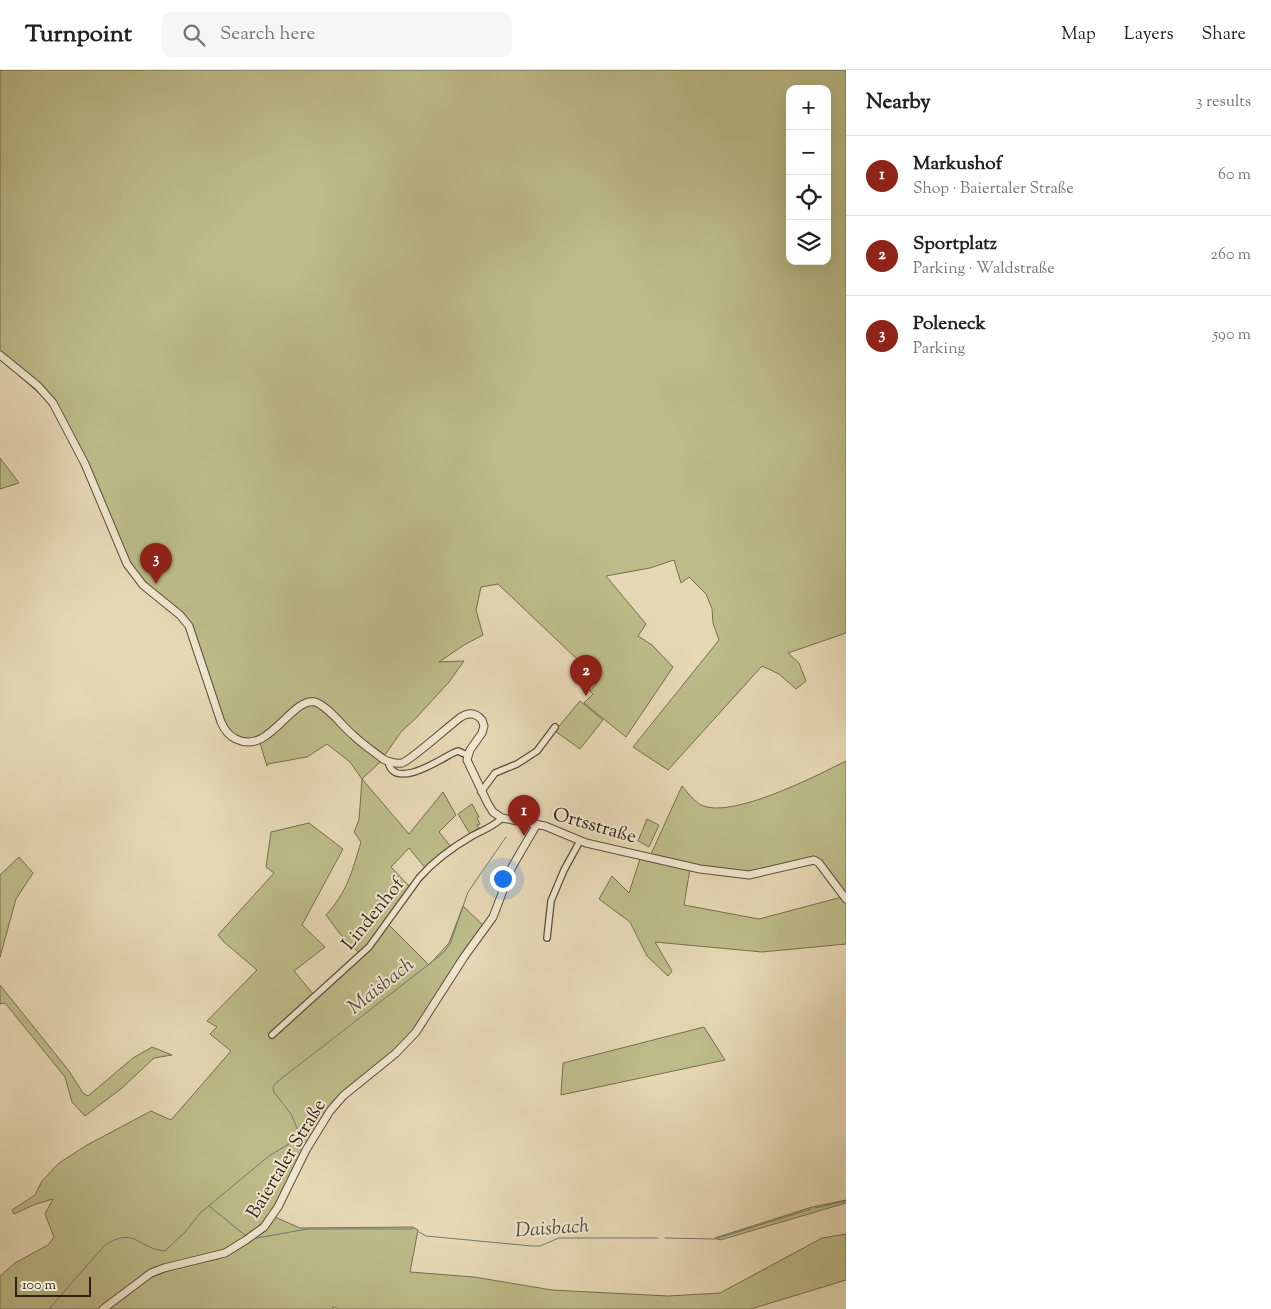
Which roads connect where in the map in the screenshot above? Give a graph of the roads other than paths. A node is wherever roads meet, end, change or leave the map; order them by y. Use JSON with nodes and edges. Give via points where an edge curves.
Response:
{"nodes":[{"id":1,"x":0,"y":355,"type":"edge"},
{"id":2,"x":554,"y":727,"type":"dead end"},
{"id":3,"x":468,"y":755,"type":"junction"},
{"id":4,"x":386,"y":760,"type":"junction"},
{"id":5,"x":481,"y":792,"type":"junction"},
{"id":6,"x":502,"y":818,"type":"junction"},
{"id":7,"x":537,"y":824,"type":"junction"},
{"id":8,"x":580,"y":841,"type":"junction"},
{"id":9,"x":846,"y":898,"type":"edge"},
{"id":10,"x":547,"y":938,"type":"dead end"},
{"id":11,"x":272,"y":1035,"type":"dead end"},
{"id":12,"x":104,"y":1309,"type":"edge"}],
"edges":[{"from":1,"to":4,"type":"street","via":[[38,386],[53,403],[85,464],[127,564],[144,586],[189,626],[224,728],[231,736],[252,742],[261,739],[298,708],[315,702]]},
{"from":2,"to":5,"type":"street","via":[[535,752],[494,773]]},
{"from":3,"to":4,"type":"street","via":[[458,751],[412,773],[393,770]]},
{"from":3,"to":4,"type":"street","via":[[484,728],[482,720],[472,714],[461,717],[406,762]]},
{"from":3,"to":5,"type":"street","via":[[468,763]]},
{"from":5,"to":6,"type":"street","via":[[493,812]]},
{"from":6,"to":7,"type":"street","name":"Ortsstraße"},
{"from":6,"to":11,"type":"street","name":"Lindenhof","via":[[429,868],[366,949]]},
{"from":7,"to":8,"type":"street","name":"Ortsstraße"},
{"from":7,"to":12,"type":"street","name":"Baiertaler Straße","via":[[512,867],[492,917],[416,1032],[396,1053],[342,1096],[330,1111],[269,1222],[223,1254],[151,1273]]},
{"from":8,"to":9,"type":"street","name":"Ortsstraße","via":[[700,869],[749,875],[814,860]]},
{"from":8,"to":10,"type":"street","via":[[551,901]]}]}
